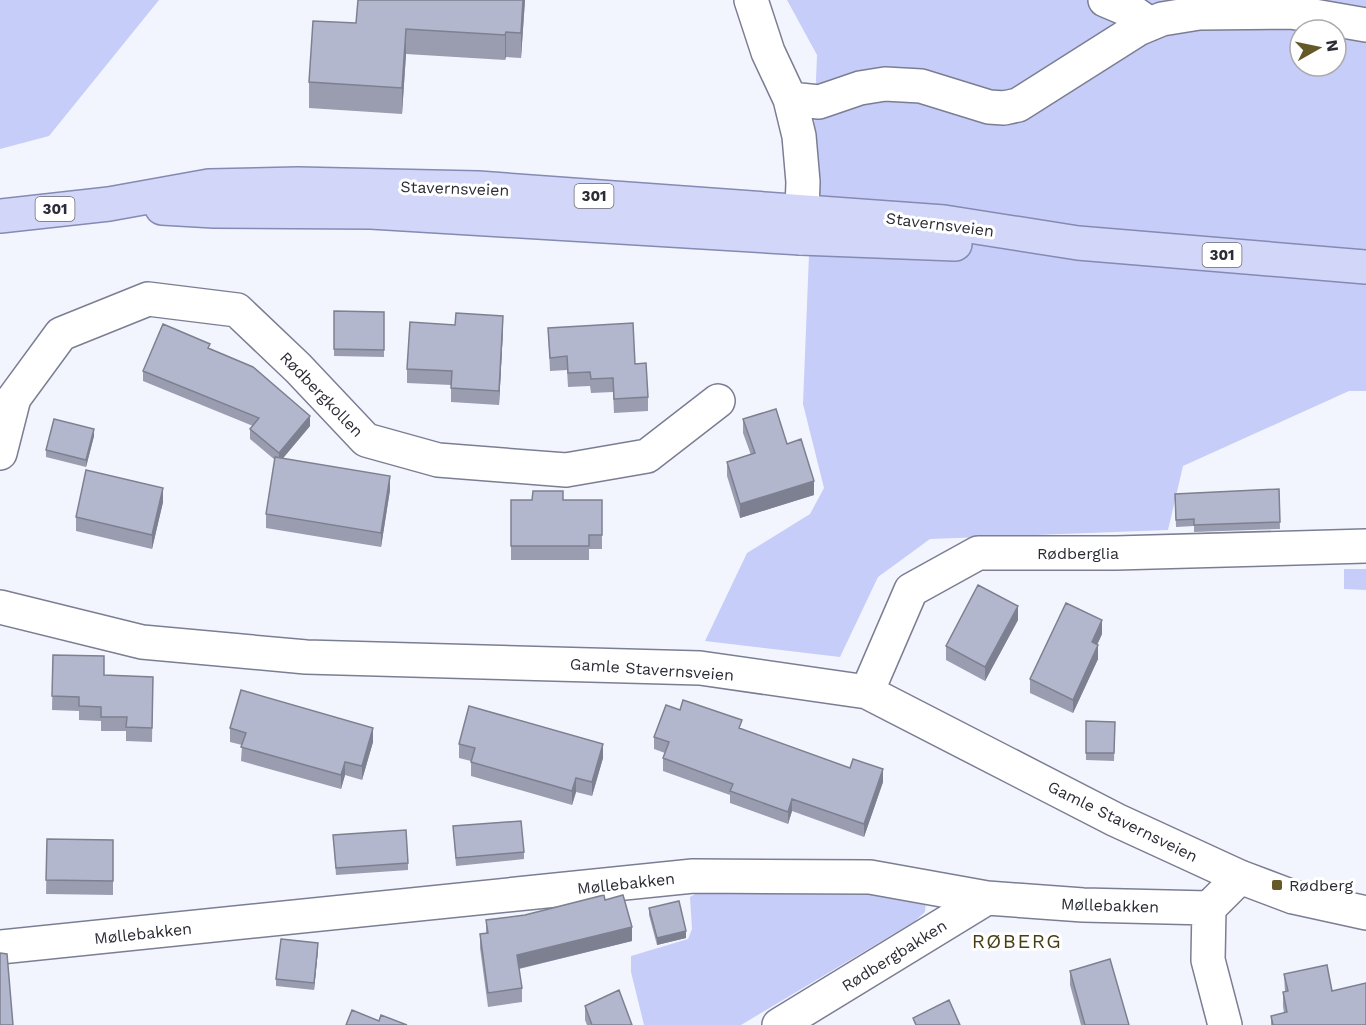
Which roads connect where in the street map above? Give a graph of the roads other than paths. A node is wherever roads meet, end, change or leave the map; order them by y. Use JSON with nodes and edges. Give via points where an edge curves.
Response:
{"nodes":[{"id":1,"x":752,"y":0,"type":"edge"},
{"id":2,"x":1105,"y":0,"type":"edge"},
{"id":3,"x":1150,"y":24,"type":"junction"},
{"id":4,"x":1366,"y":25,"type":"edge"},
{"id":5,"x":790,"y":99,"type":"junction"},
{"id":6,"x":0,"y":216,"type":"edge"},
{"id":7,"x":801,"y":224,"type":"junction"},
{"id":8,"x":1366,"y":267,"type":"edge"},
{"id":9,"x":718,"y":401,"type":"dead end"},
{"id":10,"x":0,"y":453,"type":"edge"},
{"id":11,"x":1366,"y":546,"type":"edge"},
{"id":12,"x":0,"y":607,"type":"edge"},
{"id":13,"x":867,"y":692,"type":"junction"},
{"id":14,"x":1240,"y":876,"type":"junction"},
{"id":15,"x":987,"y":898,"type":"junction"},
{"id":16,"x":1209,"y":908,"type":"junction"},
{"id":17,"x":1366,"y":913,"type":"edge"},
{"id":18,"x":0,"y":947,"type":"edge"},
{"id":19,"x":796,"y":1021,"type":"edge"},
{"id":20,"x":1225,"y":1025,"type":"edge"}],
"edges":[{"from":1,"to":5,"type":"street","via":[[768,52]]},
{"from":2,"to":3,"type":"street","via":[[1131,10]]},
{"from":3,"to":4,"type":"street","via":[[1199,13],[1291,12]]},
{"from":3,"to":5,"type":"street","via":[[1018,105],[1004,108],[988,107],[921,86],[885,84],[819,102]]},
{"from":5,"to":7,"type":"street","via":[[799,136]]},
{"from":6,"to":7,"type":"main road","name":"Stavernsveien","number":"301","via":[[109,204],[209,186],[298,184],[478,188]]},
{"from":7,"to":8,"type":"main road","name":"Stavernsveien","number":"301","via":[[945,244],[1078,243]]},
{"from":9,"to":10,"type":"street","name":"Rødbergkollen","via":[[647,456],[566,470],[438,460],[366,440],[237,310],[148,299],[61,334],[14,398]]},
{"from":11,"to":13,"type":"street","name":"Rødberglia","via":[[978,553],[911,590]]},
{"from":12,"to":13,"type":"street","name":"Gamle Stavernsveien","via":[[142,642],[306,657],[700,668]]},
{"from":13,"to":14,"type":"street","name":"Gamle Stavernsveien","via":[[1116,820]]},
{"from":14,"to":16,"type":"street"},
{"from":14,"to":17,"type":"street","name":"Gamle Stavernsveien","via":[[1293,897]]},
{"from":15,"to":16,"type":"street","name":"Møllebakken"},
{"from":15,"to":18,"type":"street","name":"Møllebakken","via":[[870,877],[693,876]]},
{"from":15,"to":19,"type":"street","name":"Rødbergbakken"},
{"from":16,"to":20,"type":"street","via":[[1208,960]]}]}
